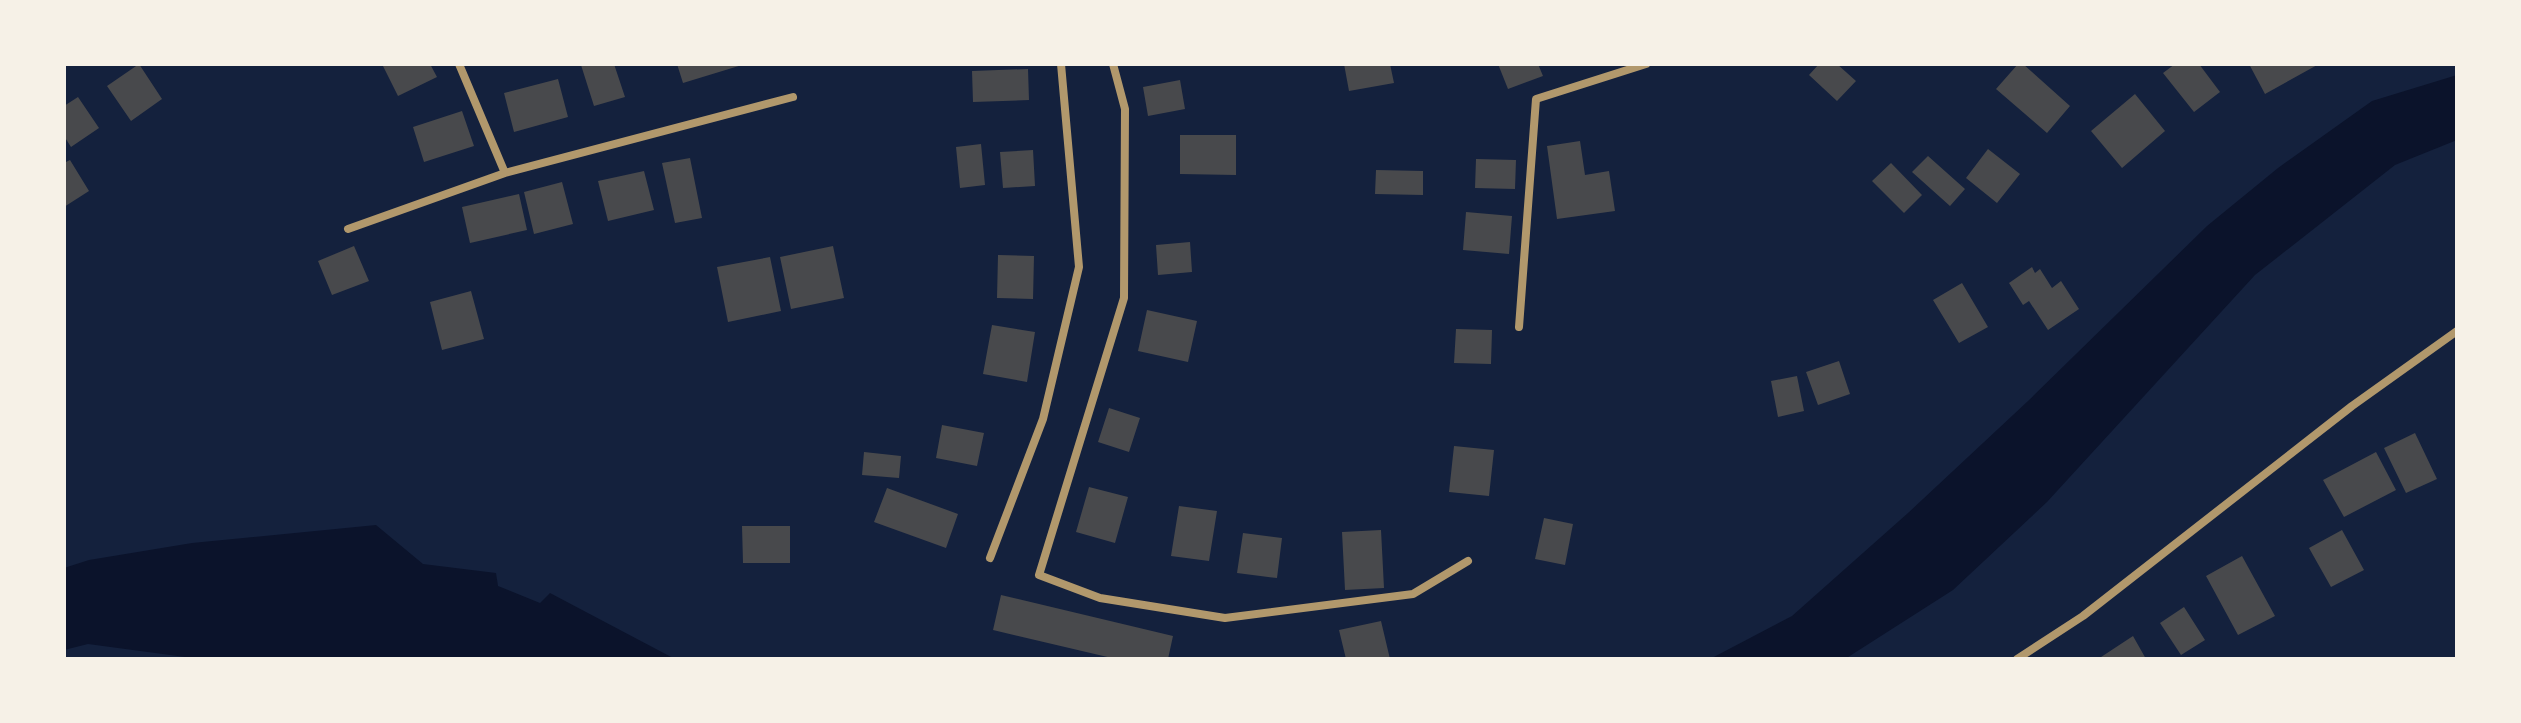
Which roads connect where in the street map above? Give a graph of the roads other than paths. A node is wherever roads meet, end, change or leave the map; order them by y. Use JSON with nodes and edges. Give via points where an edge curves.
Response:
{"nodes":[{"id":1,"x":459,"y":64,"type":"edge"},
{"id":2,"x":1061,"y":64,"type":"edge"},
{"id":3,"x":1113,"y":64,"type":"edge"},
{"id":4,"x":1646,"y":64,"type":"edge"},
{"id":5,"x":793,"y":97,"type":"dead end"},
{"id":6,"x":505,"y":173,"type":"junction"},
{"id":7,"x":348,"y":229,"type":"dead end"},
{"id":8,"x":1519,"y":327,"type":"dead end"},
{"id":9,"x":2457,"y":331,"type":"edge"},
{"id":10,"x":990,"y":558,"type":"dead end"},
{"id":11,"x":1468,"y":561,"type":"dead end"},
{"id":12,"x":2017,"y":659,"type":"edge"}],
"edges":[{"from":1,"to":6,"type":"street"},
{"from":2,"to":10,"type":"street","via":[[1079,267],[1043,419]]},
{"from":3,"to":11,"type":"street","via":[[1125,109],[1124,298],[1039,575],[1100,598],[1225,618],[1413,594]]},
{"from":4,"to":8,"type":"street","via":[[1536,99]]},
{"from":5,"to":6,"type":"street"},
{"from":6,"to":7,"type":"street"},
{"from":9,"to":12,"type":"street","via":[[2083,616]]}]}
